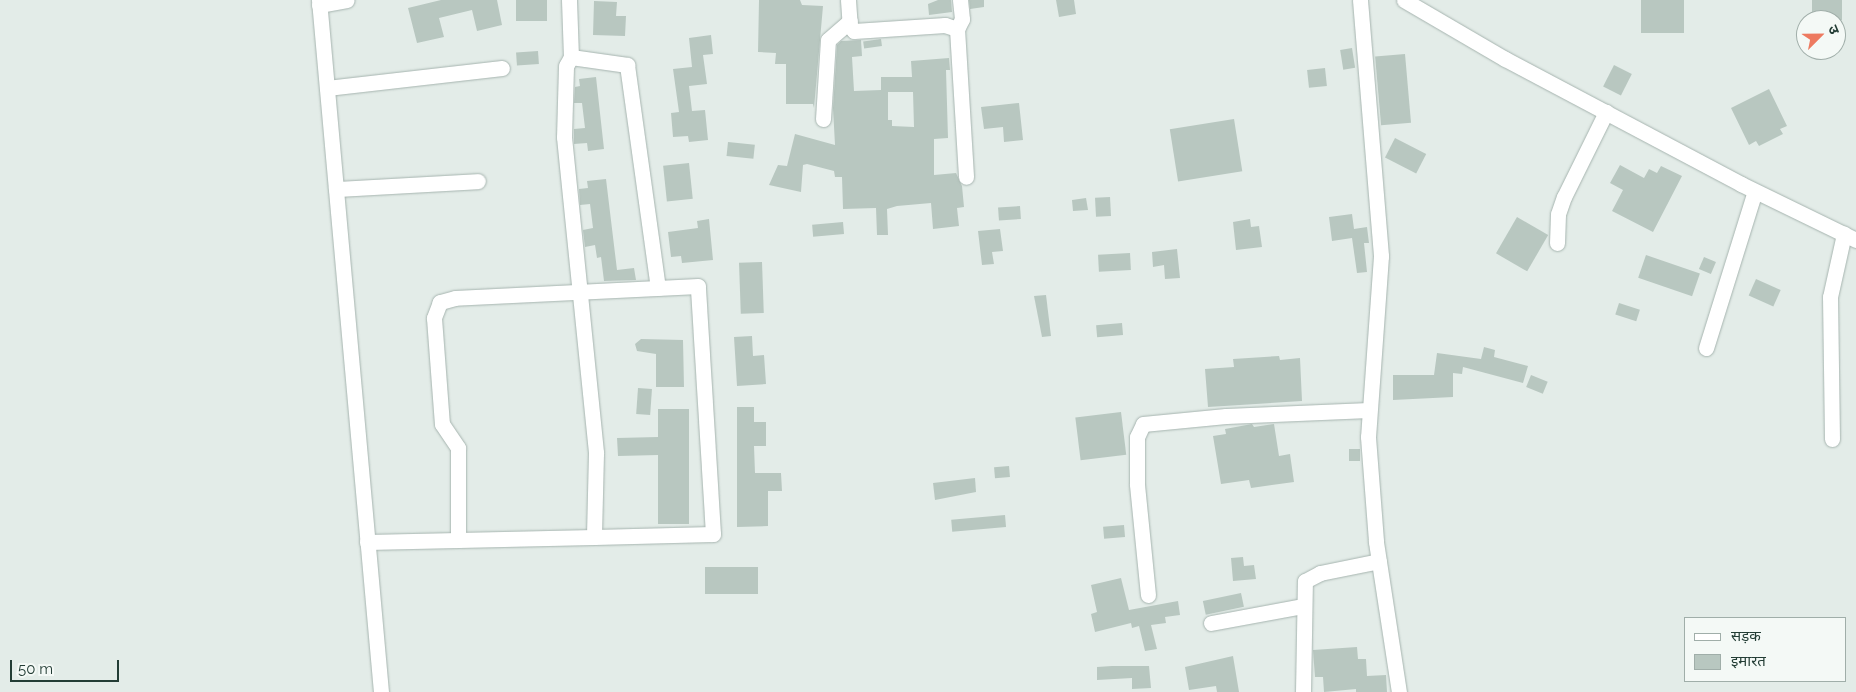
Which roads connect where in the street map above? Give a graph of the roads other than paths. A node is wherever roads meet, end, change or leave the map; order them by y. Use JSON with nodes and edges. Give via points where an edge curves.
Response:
{"nodes":[{"id":1,"x":347,"y":0,"type":"edge"},
{"id":2,"x":569,"y":0,"type":"edge"},
{"id":3,"x":848,"y":0,"type":"edge"},
{"id":4,"x":960,"y":0,"type":"edge"},
{"id":5,"x":1360,"y":0,"type":"edge"},
{"id":6,"x":1404,"y":0,"type":"edge"},
{"id":7,"x":319,"y":3,"type":"edge"},
{"id":8,"x":850,"y":21,"type":"junction"},
{"id":9,"x":957,"y":29,"type":"junction"},
{"id":10,"x":571,"y":57,"type":"junction"},
{"id":11,"x":502,"y":68,"type":"dead end"},
{"id":12,"x":327,"y":88,"type":"junction"},
{"id":13,"x":1606,"y":112,"type":"junction"},
{"id":14,"x":823,"y":119,"type":"dead end"},
{"id":15,"x":966,"y":178,"type":"dead end"},
{"id":16,"x":478,"y":181,"type":"dead end"},
{"id":17,"x":336,"y":189,"type":"junction"},
{"id":18,"x":1755,"y":191,"type":"junction"},
{"id":19,"x":1850,"y":237,"type":"edge"},
{"id":20,"x":1557,"y":243,"type":"dead end"},
{"id":21,"x":658,"y":288,"type":"junction"},
{"id":22,"x":578,"y":292,"type":"junction"},
{"id":23,"x":1706,"y":348,"type":"dead end"},
{"id":24,"x":1369,"y":410,"type":"junction"},
{"id":25,"x":1832,"y":439,"type":"dead end"},
{"id":26,"x":594,"y":537,"type":"junction"},
{"id":27,"x":458,"y":540,"type":"junction"},
{"id":28,"x":368,"y":542,"type":"junction"},
{"id":29,"x":1379,"y":561,"type":"junction"},
{"id":30,"x":1148,"y":595,"type":"dead end"},
{"id":31,"x":1303,"y":606,"type":"junction"},
{"id":32,"x":1211,"y":623,"type":"dead end"},
{"id":33,"x":381,"y":692,"type":"edge"},
{"id":34,"x":1304,"y":692,"type":"edge"},
{"id":35,"x":1399,"y":692,"type":"edge"}],
"edges":[{"from":1,"to":7,"type":"street"},
{"from":2,"to":10,"type":"street"},
{"from":3,"to":8,"type":"street"},
{"from":4,"to":9,"type":"street","via":[[962,19]]},
{"from":5,"to":24,"type":"street","via":[[1380,256]]},
{"from":6,"to":13,"type":"street"},
{"from":7,"to":12,"type":"street"},
{"from":8,"to":9,"type":"street","via":[[852,30],[858,32],[921,26]]},
{"from":8,"to":14,"type":"street","via":[[828,40]]},
{"from":9,"to":15,"type":"street"},
{"from":10,"to":21,"type":"street","via":[[627,65]]},
{"from":10,"to":22,"type":"street","via":[[566,66],[564,136]]},
{"from":11,"to":12,"type":"street"},
{"from":12,"to":17,"type":"street"},
{"from":13,"to":18,"type":"street"},
{"from":13,"to":20,"type":"street","via":[[1564,197],[1558,214]]},
{"from":16,"to":17,"type":"street"},
{"from":17,"to":28,"type":"street"},
{"from":18,"to":19,"type":"street"},
{"from":18,"to":23,"type":"street"},
{"from":19,"to":25,"type":"street","via":[[1830,297]]},
{"from":21,"to":22,"type":"street"},
{"from":21,"to":26,"type":"street","via":[[698,286],[712,534]]},
{"from":22,"to":26,"type":"street","via":[[596,453]]},
{"from":22,"to":27,"type":"street","via":[[455,298],[440,302],[436,307],[442,424],[458,448]]},
{"from":24,"to":29,"type":"street","via":[[1370,474]]},
{"from":24,"to":30,"type":"street","via":[[1226,416],[1143,424],[1137,437],[1137,484]]},
{"from":26,"to":27,"type":"street"},
{"from":27,"to":28,"type":"street"},
{"from":28,"to":33,"type":"street"},
{"from":29,"to":31,"type":"street","via":[[1312,575],[1305,581]]},
{"from":29,"to":35,"type":"street"},
{"from":31,"to":32,"type":"street"},
{"from":31,"to":34,"type":"street"}]}
